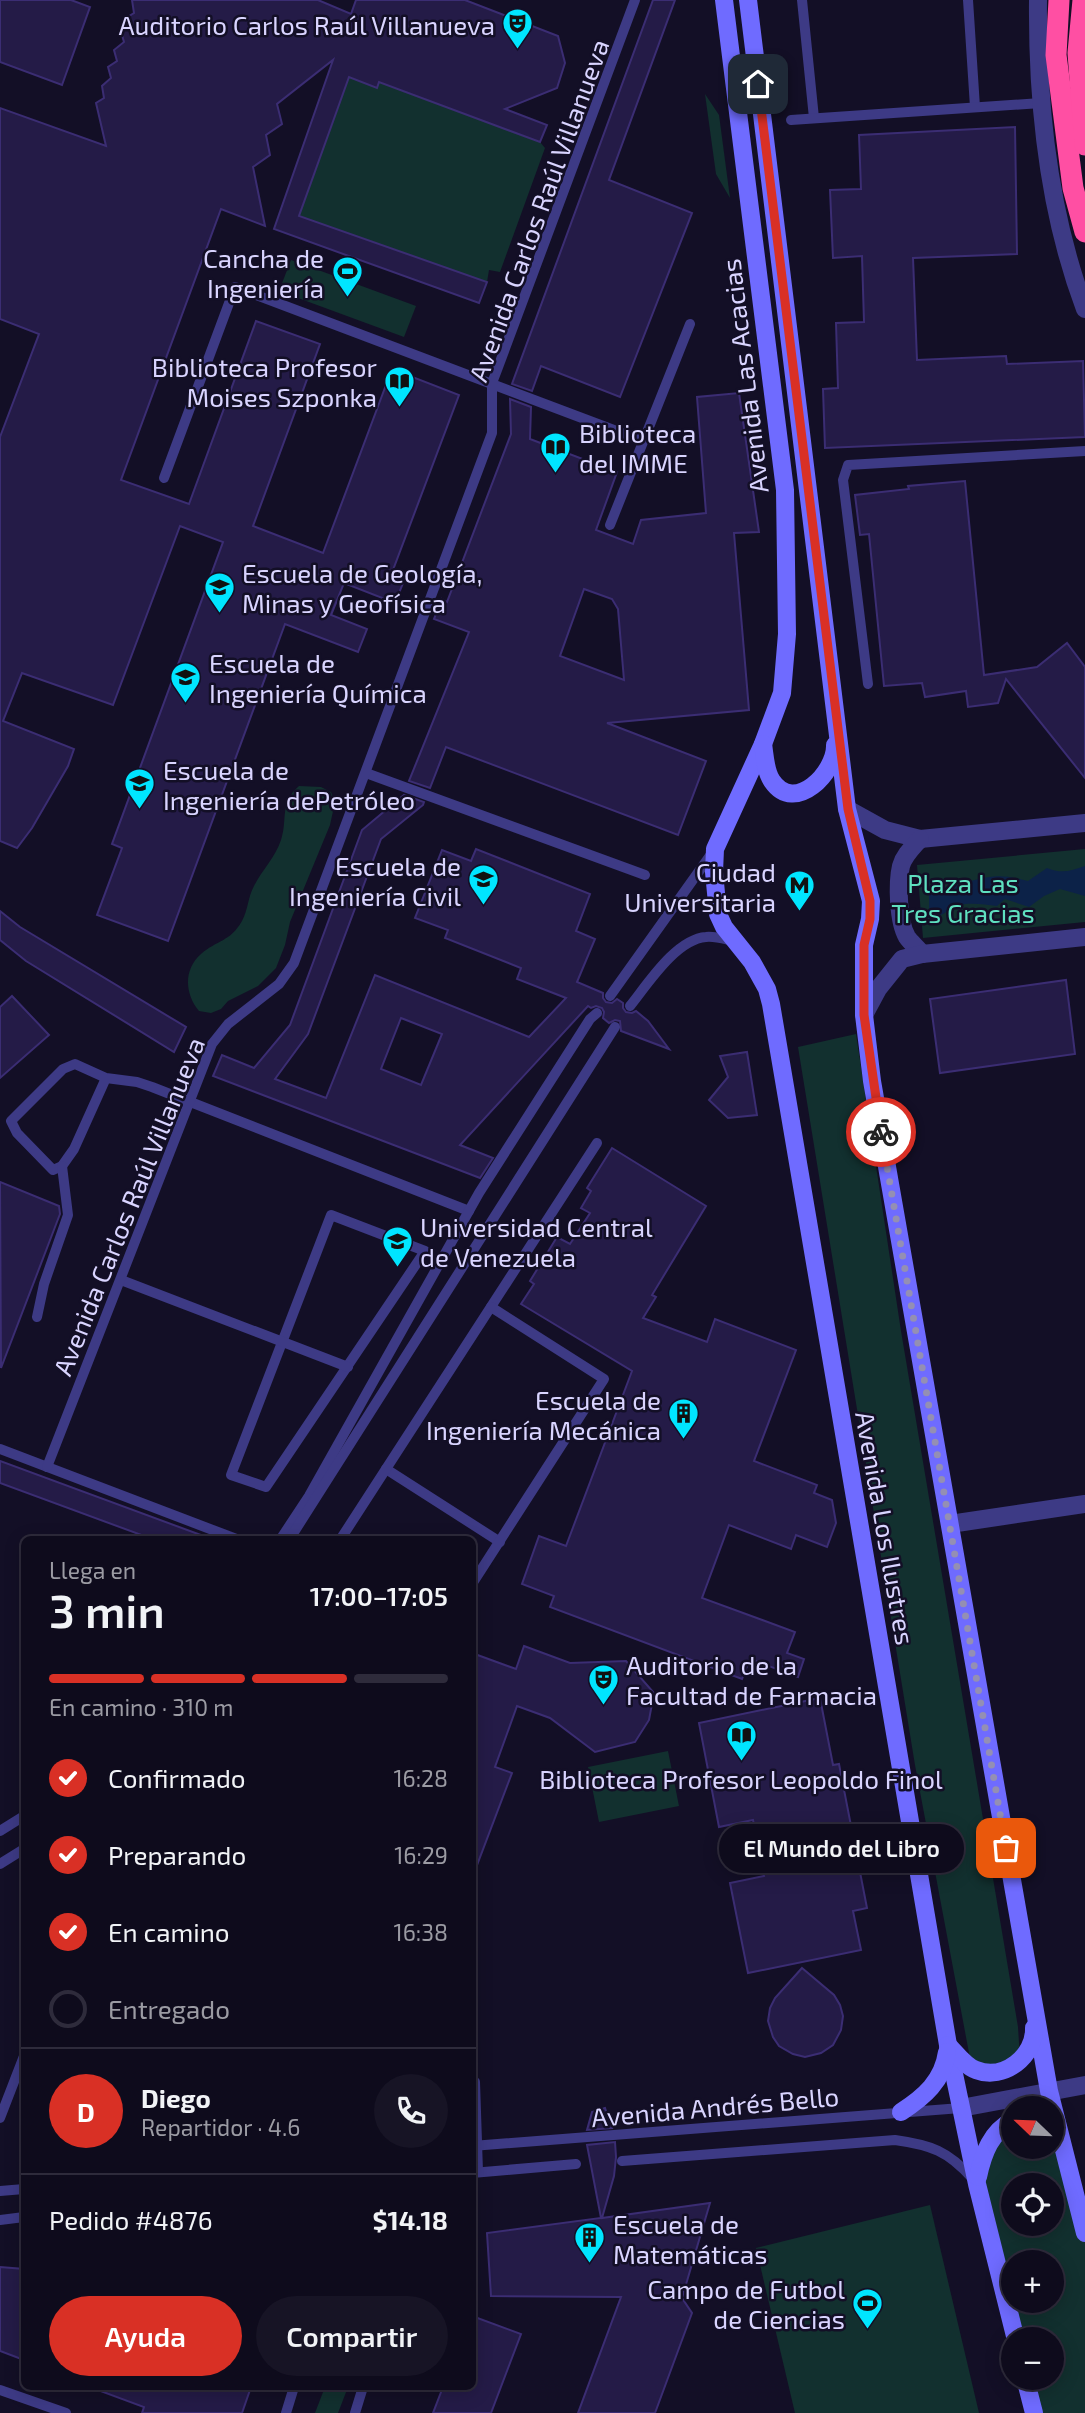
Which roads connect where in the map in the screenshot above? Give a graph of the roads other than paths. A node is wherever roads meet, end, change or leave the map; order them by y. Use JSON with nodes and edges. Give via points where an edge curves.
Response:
{"nodes":[{"id":1,"x":635,"y":0,"type":"edge"},
{"id":2,"x":724,"y":0,"type":"edge"},
{"id":3,"x":748,"y":0,"type":"edge"},
{"id":4,"x":802,"y":0,"type":"edge"},
{"id":5,"x":968,"y":0,"type":"edge"},
{"id":6,"x":1038,"y":0,"type":"edge"},
{"id":7,"x":1059,"y":0,"type":"edge"},
{"id":8,"x":1083,"y":0,"type":"edge"},
{"id":9,"x":1041,"y":103,"type":"junction"},
{"id":10,"x":975,"y":107,"type":"junction"},
{"id":11,"x":814,"y":118,"type":"junction"},
{"id":12,"x":791,"y":120,"type":"dead end"},
{"id":13,"x":1085,"y":145,"type":"edge"},
{"id":14,"x":1085,"y":232,"type":"edge"},
{"id":15,"x":1085,"y":309,"type":"edge"},
{"id":16,"x":690,"y":324,"type":"dead end"},
{"id":17,"x":492,"y":383,"type":"junction"},
{"id":18,"x":643,"y":441,"type":"junction"},
{"id":19,"x":1085,"y":451,"type":"edge"},
{"id":20,"x":164,"y":478,"type":"dead end"},
{"id":21,"x":610,"y":525,"type":"dead end"},
{"id":22,"x":868,"y":684,"type":"dead end"},
{"id":23,"x":834,"y":699,"type":"junction"},
{"id":24,"x":763,"y":744,"type":"junction"},
{"id":25,"x":366,"y":773,"type":"junction"},
{"id":26,"x":848,"y":809,"type":"junction"},
{"id":27,"x":1085,"y":823,"type":"edge"},
{"id":28,"x":920,"y":839,"type":"junction"},
{"id":29,"x":715,"y":849,"type":"junction"},
{"id":30,"x":645,"y":875,"type":"dead end"},
{"id":31,"x":1085,"y":937,"type":"edge"},
{"id":32,"x":735,"y":942,"type":"junction"},
{"id":33,"x":922,"y":954,"type":"junction"},
{"id":34,"x":610,"y":996,"type":"dead end"},
{"id":35,"x":630,"y":1006,"type":"dead end"},
{"id":36,"x":597,"y":1013,"type":"dead end"},
{"id":37,"x":864,"y":1015,"type":"junction"},
{"id":38,"x":615,"y":1027,"type":"dead end"},
{"id":39,"x":106,"y":1079,"type":"junction"},
{"id":40,"x":188,"y":1102,"type":"junction"},
{"id":41,"x":597,"y":1143,"type":"dead end"},
{"id":42,"x":62,"y":1166,"type":"junction"},
{"id":43,"x":469,"y":1211,"type":"junction"},
{"id":44,"x":121,"y":1280,"type":"junction"},
{"id":45,"x":491,"y":1307,"type":"junction"},
{"id":46,"x":37,"y":1317,"type":"dead end"},
{"id":47,"x":282,"y":1342,"type":"junction"},
{"id":48,"x":348,"y":1367,"type":"junction"},
{"id":49,"x":0,"y":1449,"type":"edge"},
{"id":50,"x":47,"y":1467,"type":"junction"},
{"id":51,"x":386,"y":1469,"type":"junction"},
{"id":52,"x":1085,"y":1504,"type":"edge"},
{"id":53,"x":950,"y":1524,"type":"junction"},
{"id":54,"x":228,"y":1536,"type":"edge"},
{"id":55,"x":283,"y":1536,"type":"edge"},
{"id":56,"x":292,"y":1536,"type":"edge"},
{"id":57,"x":343,"y":1536,"type":"edge"},
{"id":58,"x":500,"y":1542,"type":"junction"},
{"id":59,"x":476,"y":1578,"type":"edge"},
{"id":60,"x":21,"y":1818,"type":"edge"},
{"id":61,"x":0,"y":1831,"type":"edge"},
{"id":62,"x":21,"y":1851,"type":"edge"},
{"id":63,"x":0,"y":1864,"type":"edge"},
{"id":64,"x":1034,"y":2010,"type":"junction"},
{"id":65,"x":948,"y":2045,"type":"junction"},
{"id":66,"x":21,"y":2064,"type":"edge"},
{"id":67,"x":1085,"y":2085,"type":"edge"},
{"id":68,"x":1049,"y":2091,"type":"junction"},
{"id":69,"x":1050,"y":2096,"type":"edge"},
{"id":70,"x":961,"y":2108,"type":"junction"},
{"id":71,"x":901,"y":2112,"type":"junction"},
{"id":72,"x":0,"y":2118,"type":"edge"},
{"id":73,"x":1001,"y":2129,"type":"edge"},
{"id":74,"x":476,"y":2146,"type":"edge"},
{"id":75,"x":1064,"y":2153,"type":"edge"},
{"id":76,"x":622,"y":2161,"type":"dead end"},
{"id":77,"x":576,"y":2164,"type":"dead end"},
{"id":78,"x":476,"y":2172,"type":"edge"},
{"id":79,"x":977,"y":2184,"type":"junction"},
{"id":80,"x":21,"y":2189,"type":"edge"},
{"id":81,"x":1080,"y":2191,"type":"edge"},
{"id":82,"x":0,"y":2192,"type":"edge"},
{"id":83,"x":21,"y":2217,"type":"edge"},
{"id":84,"x":0,"y":2220,"type":"edge"},
{"id":85,"x":1085,"y":2233,"type":"edge"},
{"id":86,"x":1013,"y":2327,"type":"edge"},
{"id":87,"x":0,"y":2390,"type":"edge"},
{"id":88,"x":293,"y":2390,"type":"edge"},
{"id":89,"x":362,"y":2390,"type":"edge"},
{"id":90,"x":1028,"y":2390,"type":"edge"},
{"id":91,"x":66,"y":2413,"type":"edge"},
{"id":92,"x":286,"y":2413,"type":"edge"},
{"id":93,"x":355,"y":2413,"type":"edge"},
{"id":94,"x":1034,"y":2413,"type":"edge"}],
"edges":[{"from":1,"to":17,"type":"lane","name":"Avenida Carlos Raúl Villanueva"},
{"from":2,"to":24,"type":"main road","name":"Avenida Las Acacias","via":[[785,490],[787,634],[782,693]]},
{"from":3,"to":23,"type":"main road","name":"Avenida Las Acacias"},
{"from":4,"to":11,"type":"lane"},
{"from":5,"to":10,"type":"lane"},
{"from":6,"to":9,"type":"street"},
{"from":7,"to":14,"type":"highway","via":[[1056,55],[1073,188]]},
{"from":8,"to":13,"type":"highway","via":[[1078,53]]},
{"from":9,"to":10,"type":"lane"},
{"from":9,"to":15,"type":"street","via":[[1056,207]]},
{"from":10,"to":11,"type":"lane"},
{"from":11,"to":12,"type":"lane"},
{"from":16,"to":18,"type":"lane"},
{"from":17,"to":18,"type":"lane"},
{"from":17,"to":20,"type":"lane","via":[[235,287]]},
{"from":17,"to":25,"type":"lane","name":"Avenida Carlos Raúl Villanueva","via":[[492,433]]},
{"from":18,"to":21,"type":"lane"},
{"from":19,"to":22,"type":"lane","via":[[848,465],[843,480]]},
{"from":23,"to":24,"type":"main road","via":[[835,753],[824,775],[807,790],[793,793],[776,786]]},
{"from":23,"to":26,"type":"main road"},
{"from":24,"to":29,"type":"main road","name":"Avenida Los Ilustres"},
{"from":25,"to":30,"type":"lane"},
{"from":25,"to":40,"type":"lane","name":"Avenida Carlos Raúl Villanueva","via":[[293,963],[279,984],[219,1032]]},
{"from":26,"to":28,"type":"street","via":[[885,830]]},
{"from":26,"to":37,"type":"main road","via":[[870,901],[864,945]]},
{"from":27,"to":28,"type":"street"},
{"from":28,"to":33,"type":"street","via":[[901,867],[900,891],[907,937]]},
{"from":29,"to":32,"type":"main road","name":"Avenida Los Ilustres","via":[[719,914]]},
{"from":29,"to":34,"type":"lane"},
{"from":31,"to":33,"type":"street"},
{"from":32,"to":35,"type":"lane","via":[[703,937],[689,943]]},
{"from":32,"to":65,"type":"main road","name":"Avenida Los Ilustres","via":[[752,962],[771,1004]]},
{"from":33,"to":37,"type":"street","via":[[902,959]]},
{"from":36,"to":43,"type":"lane"},
{"from":37,"to":53,"type":"main road"},
{"from":38,"to":56,"type":"lane"},
{"from":39,"to":40,"type":"lane","via":[[137,1082]]},
{"from":39,"to":42,"type":"lane"},
{"from":39,"to":42,"type":"lane","via":[[75,1065],[63,1069],[11,1121],[53,1170]]},
{"from":40,"to":43,"type":"lane"},
{"from":40,"to":44,"type":"lane","name":"Avenida Carlos Raúl Villanueva"},
{"from":41,"to":45,"type":"lane"},
{"from":42,"to":46,"type":"lane","via":[[68,1215]]},
{"from":43,"to":55,"type":"lane"},
{"from":44,"to":47,"type":"lane"},
{"from":44,"to":50,"type":"lane","name":"Avenida Carlos Raúl Villanueva"},
{"from":45,"to":51,"type":"lane"},
{"from":45,"to":58,"type":"lane","via":[[604,1379]]},
{"from":47,"to":48,"type":"lane"},
{"from":47,"to":48,"type":"lane","via":[[231,1475],[266,1487]]},
{"from":47,"to":48,"type":"lane","via":[[331,1214],[425,1251]]},
{"from":49,"to":50,"type":"lane"},
{"from":50,"to":54,"type":"lane"},
{"from":51,"to":57,"type":"lane"},
{"from":51,"to":58,"type":"lane"},
{"from":52,"to":53,"type":"street"},
{"from":53,"to":64,"type":"main road"},
{"from":58,"to":59,"type":"lane"},
{"from":60,"to":61,"type":"lane"},
{"from":62,"to":63,"type":"lane"},
{"from":64,"to":65,"type":"main road","via":[[1030,2050],[1017,2064],[993,2072],[975,2070]]},
{"from":64,"to":68,"type":"main road"},
{"from":65,"to":70,"type":"main road","name":"Avenida Los Ilustres"},
{"from":65,"to":71,"type":"main road","via":[[943,2071],[920,2099]]},
{"from":66,"to":72,"type":"lane"},
{"from":67,"to":68,"type":"street"},
{"from":68,"to":69,"type":"main road"},
{"from":68,"to":70,"type":"street"},
{"from":70,"to":71,"type":"lane","name":"Avenida Andrés Bello"},
{"from":70,"to":79,"type":"main road","name":"Avenida Los Ilustres"},
{"from":71,"to":74,"type":"lane","name":"Avenida Andrés Bello"},
{"from":73,"to":79,"type":"main road","via":[[987,2148]]},
{"from":75,"to":81,"type":"main road"},
{"from":76,"to":79,"type":"lane","name":"Avenida Andrés Bello","via":[[895,2140],[940,2151],[957,2161]]},
{"from":77,"to":78,"type":"lane","name":"Avenida Andrés Bello"},
{"from":79,"to":86,"type":"main road","name":"Avenida Los Ilustres"},
{"from":80,"to":82,"type":"lane"},
{"from":81,"to":85,"type":"main road"},
{"from":83,"to":84,"type":"lane"},
{"from":87,"to":91,"type":"lane"},
{"from":88,"to":92,"type":"lane"},
{"from":89,"to":93,"type":"lane"},
{"from":90,"to":94,"type":"main road"}]}
